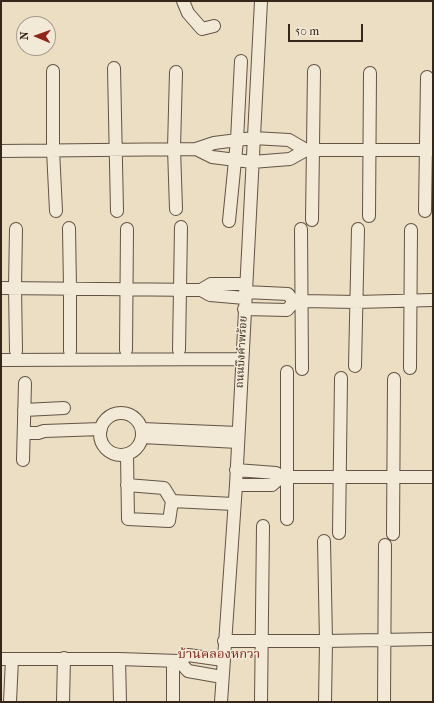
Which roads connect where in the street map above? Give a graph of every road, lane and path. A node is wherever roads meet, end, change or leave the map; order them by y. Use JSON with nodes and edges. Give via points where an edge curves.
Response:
{"nodes":[{"id":1,"x":184,"y":1,"type":"edge"},
{"id":2,"x":260,"y":1,"type":"edge"},
{"id":3,"x":214,"y":26,"type":"dead end"},
{"id":4,"x":241,"y":61,"type":"dead end"},
{"id":5,"x":114,"y":68,"type":"dead end"},
{"id":6,"x":53,"y":71,"type":"dead end"},
{"id":7,"x":314,"y":71,"type":"dead end"},
{"id":8,"x":176,"y":72,"type":"dead end"},
{"id":9,"x":370,"y":73,"type":"dead end"},
{"id":10,"x":427,"y":77,"type":"dead end"},
{"id":11,"x":253,"y":138,"type":"junction"},
{"id":12,"x":237,"y":140,"type":"junction"},
{"id":13,"x":174,"y":148,"type":"junction"},
{"id":14,"x":115,"y":149,"type":"junction"},
{"id":15,"x":196,"y":149,"type":"junction"},
{"id":16,"x":54,"y":150,"type":"junction"},
{"id":17,"x":310,"y":150,"type":"junction"},
{"id":18,"x":369,"y":150,"type":"junction"},
{"id":19,"x":430,"y":150,"type":"edge"},
{"id":20,"x":1,"y":151,"type":"edge"},
{"id":21,"x":235,"y":160,"type":"junction"},
{"id":22,"x":252,"y":162,"type":"junction"},
{"id":23,"x":176,"y":209,"type":"dead end"},
{"id":24,"x":56,"y":211,"type":"dead end"},
{"id":25,"x":117,"y":211,"type":"dead end"},
{"id":26,"x":425,"y":211,"type":"dead end"},
{"id":27,"x":369,"y":216,"type":"dead end"},
{"id":28,"x":312,"y":220,"type":"dead end"},
{"id":29,"x":229,"y":221,"type":"dead end"},
{"id":30,"x":181,"y":227,"type":"dead end"},
{"id":31,"x":69,"y":228,"type":"dead end"},
{"id":32,"x":16,"y":229,"type":"dead end"},
{"id":33,"x":127,"y":229,"type":"dead end"},
{"id":34,"x":301,"y":229,"type":"dead end"},
{"id":35,"x":358,"y":229,"type":"dead end"},
{"id":36,"x":411,"y":230,"type":"dead end"},
{"id":37,"x":1,"y":288,"type":"edge"},
{"id":38,"x":15,"y":288,"type":"junction"},
{"id":39,"x":70,"y":288,"type":"junction"},
{"id":40,"x":127,"y":290,"type":"junction"},
{"id":41,"x":180,"y":290,"type":"junction"},
{"id":42,"x":245,"y":296,"type":"junction"},
{"id":43,"x":433,"y":300,"type":"edge"},
{"id":44,"x":298,"y":301,"type":"junction"},
{"id":45,"x":410,"y":301,"type":"junction"},
{"id":46,"x":356,"y":302,"type":"junction"},
{"id":47,"x":126,"y":350,"type":"dead end"},
{"id":48,"x":179,"y":350,"type":"dead end"},
{"id":49,"x":16,"y":351,"type":"dead end"},
{"id":50,"x":70,"y":351,"type":"dead end"},
{"id":51,"x":242,"y":359,"type":"junction"},
{"id":52,"x":1,"y":360,"type":"edge"},
{"id":53,"x":355,"y":366,"type":"dead end"},
{"id":54,"x":410,"y":368,"type":"dead end"},
{"id":55,"x":302,"y":370,"type":"dead end"},
{"id":56,"x":287,"y":372,"type":"dead end"},
{"id":57,"x":341,"y":378,"type":"dead end"},
{"id":58,"x":394,"y":379,"type":"dead end"},
{"id":59,"x":25,"y":383,"type":"dead end"},
{"id":60,"x":64,"y":408,"type":"dead end"},
{"id":61,"x":24,"y":410,"type":"junction"},
{"id":62,"x":24,"y":433,"type":"junction"},
{"id":63,"x":101,"y":433,"type":"junction"},
{"id":64,"x":142,"y":433,"type":"junction"},
{"id":65,"x":238,"y":438,"type":"junction"},
{"id":66,"x":127,"y":454,"type":"junction"},
{"id":67,"x":23,"y":460,"type":"dead end"},
{"id":68,"x":236,"y":470,"type":"junction"},
{"id":69,"x":284,"y":477,"type":"junction"},
{"id":70,"x":340,"y":477,"type":"junction"},
{"id":71,"x":393,"y":477,"type":"junction"},
{"id":72,"x":433,"y":477,"type":"edge"},
{"id":73,"x":127,"y":485,"type":"junction"},
{"id":74,"x":236,"y":485,"type":"junction"},
{"id":75,"x":172,"y":501,"type":"junction"},
{"id":76,"x":234,"y":504,"type":"junction"},
{"id":77,"x":287,"y":519,"type":"dead end"},
{"id":78,"x":263,"y":526,"type":"dead end"},
{"id":79,"x":339,"y":534,"type":"dead end"},
{"id":80,"x":393,"y":534,"type":"dead end"},
{"id":81,"x":324,"y":541,"type":"dead end"},
{"id":82,"x":385,"y":545,"type":"dead end"},
{"id":83,"x":433,"y":639,"type":"edge"},
{"id":84,"x":384,"y":640,"type":"junction"},
{"id":85,"x":224,"y":641,"type":"junction"},
{"id":86,"x":262,"y":641,"type":"junction"},
{"id":87,"x":326,"y":641,"type":"junction"},
{"id":88,"x":64,"y":658,"type":"junction"},
{"id":89,"x":6,"y":659,"type":"edge"},
{"id":90,"x":119,"y":659,"type":"junction"},
{"id":91,"x":223,"y":660,"type":"junction"},
{"id":92,"x":176,"y":661,"type":"junction"},
{"id":93,"x":222,"y":677,"type":"junction"},
{"id":94,"x":10,"y":702,"type":"edge"},
{"id":95,"x":63,"y":702,"type":"edge"},
{"id":96,"x":120,"y":702,"type":"edge"},
{"id":97,"x":173,"y":702,"type":"edge"},
{"id":98,"x":221,"y":702,"type":"edge"},
{"id":99,"x":261,"y":702,"type":"edge"},
{"id":100,"x":325,"y":702,"type":"edge"},
{"id":101,"x":384,"y":702,"type":"edge"}],
"edges":[{"from":1,"to":3,"type":"street","via":[[188,13],[202,29]]},
{"from":2,"to":11,"type":"street","name":"ถนนบึงคำพร้อย"},
{"from":4,"to":12,"type":"street"},
{"from":5,"to":14,"type":"street"},
{"from":6,"to":16,"type":"street"},
{"from":7,"to":17,"type":"street"},
{"from":8,"to":13,"type":"street"},
{"from":9,"to":18,"type":"street"},
{"from":10,"to":19,"type":"street"},
{"from":11,"to":12,"type":"street"},
{"from":11,"to":17,"type":"street","via":[[289,140]]},
{"from":11,"to":22,"type":"street","name":"ถนนบึงคำพร้อย"},
{"from":12,"to":15,"type":"street","via":[[214,143]]},
{"from":12,"to":21,"type":"street"},
{"from":13,"to":14,"type":"street"},
{"from":13,"to":15,"type":"street"},
{"from":13,"to":23,"type":"street"},
{"from":14,"to":16,"type":"street"},
{"from":14,"to":25,"type":"street"},
{"from":15,"to":21,"type":"street","via":[[212,157]]},
{"from":16,"to":20,"type":"street"},
{"from":16,"to":24,"type":"street"},
{"from":17,"to":18,"type":"street"},
{"from":17,"to":22,"type":"street","via":[[290,160]]},
{"from":17,"to":28,"type":"street"},
{"from":18,"to":19,"type":"street"},
{"from":18,"to":27,"type":"street"},
{"from":19,"to":26,"type":"street"},
{"from":21,"to":22,"type":"street"},
{"from":21,"to":29,"type":"street"},
{"from":22,"to":42,"type":"street","name":"ถนนบึงคำพร้อย"},
{"from":30,"to":41,"type":"street"},
{"from":31,"to":39,"type":"street"},
{"from":32,"to":38,"type":"street"},
{"from":33,"to":40,"type":"street"},
{"from":34,"to":44,"type":"street"},
{"from":35,"to":46,"type":"street"},
{"from":36,"to":45,"type":"street"},
{"from":37,"to":38,"type":"street"},
{"from":38,"to":39,"type":"street"},
{"from":38,"to":49,"type":"street"},
{"from":39,"to":40,"type":"street"},
{"from":39,"to":50,"type":"street"},
{"from":40,"to":41,"type":"street"},
{"from":40,"to":47,"type":"street"},
{"from":41,"to":42,"type":"street","via":[[201,290],[211,284]]},
{"from":41,"to":48,"type":"street"},
{"from":42,"to":44,"type":"street","via":[[288,294]]},
{"from":42,"to":44,"type":"street","via":[[287,310]]},
{"from":42,"to":51,"type":"street","name":"ถนนบึงคำพร้อย"},
{"from":43,"to":45,"type":"street"},
{"from":44,"to":46,"type":"street"},
{"from":44,"to":55,"type":"street"},
{"from":45,"to":46,"type":"street"},
{"from":45,"to":54,"type":"street"},
{"from":46,"to":53,"type":"street"},
{"from":51,"to":52,"type":"street"},
{"from":51,"to":65,"type":"street","name":"ถนนบึงคำพร้อย"},
{"from":56,"to":69,"type":"street"},
{"from":57,"to":70,"type":"street"},
{"from":58,"to":71,"type":"street"},
{"from":59,"to":61,"type":"street"},
{"from":60,"to":61,"type":"street"},
{"from":61,"to":62,"type":"street"},
{"from":62,"to":63,"type":"street","via":[[38,433],[44,436]]},
{"from":62,"to":67,"type":"street"},
{"from":63,"to":64,"type":"street","via":[[107,419],[122,413],[136,420]]},
{"from":63,"to":66,"type":"street","via":[[103,444],[111,452]]},
{"from":64,"to":65,"type":"street"},
{"from":64,"to":66,"type":"street","via":[[139,445]]},
{"from":65,"to":68,"type":"street","name":"ถนนบึงคำพร้อย"},
{"from":66,"to":73,"type":"street"},
{"from":68,"to":69,"type":"street","via":[[276,473]]},
{"from":68,"to":74,"type":"street","name":"ถนนบึงคำพร้อย"},
{"from":69,"to":70,"type":"street"},
{"from":69,"to":74,"type":"street","via":[[272,485]]},
{"from":69,"to":77,"type":"street"},
{"from":70,"to":71,"type":"street"},
{"from":70,"to":79,"type":"street"},
{"from":71,"to":72,"type":"street"},
{"from":71,"to":80,"type":"street"},
{"from":73,"to":75,"type":"street","via":[[164,488]]},
{"from":73,"to":75,"type":"street","via":[[130,520],[169,521]]},
{"from":74,"to":76,"type":"street","name":"ถนนบึงคำพร้อย"},
{"from":75,"to":76,"type":"street"},
{"from":76,"to":85,"type":"street","name":"ถนนบึงคำพร้อย"},
{"from":78,"to":86,"type":"street"},
{"from":81,"to":87,"type":"street"},
{"from":82,"to":84,"type":"street"},
{"from":83,"to":84,"type":"street"},
{"from":84,"to":87,"type":"street"},
{"from":84,"to":101,"type":"street"},
{"from":85,"to":86,"type":"street"},
{"from":85,"to":91,"type":"street","name":"ถนนบึงคำพร้อย"},
{"from":86,"to":87,"type":"street"},
{"from":86,"to":99,"type":"street"},
{"from":87,"to":100,"type":"street"},
{"from":88,"to":89,"type":"street"},
{"from":88,"to":90,"type":"street"},
{"from":88,"to":95,"type":"street"},
{"from":89,"to":94,"type":"street"},
{"from":90,"to":92,"type":"street"},
{"from":90,"to":96,"type":"street"},
{"from":91,"to":92,"type":"street","via":[[188,656]]},
{"from":91,"to":93,"type":"street","name":"ถนนบึงคำพร้อย"},
{"from":92,"to":93,"type":"street","via":[[188,671]]},
{"from":92,"to":97,"type":"street"},
{"from":93,"to":98,"type":"street","name":"ถนนบึงคำพร้อย"}]}
